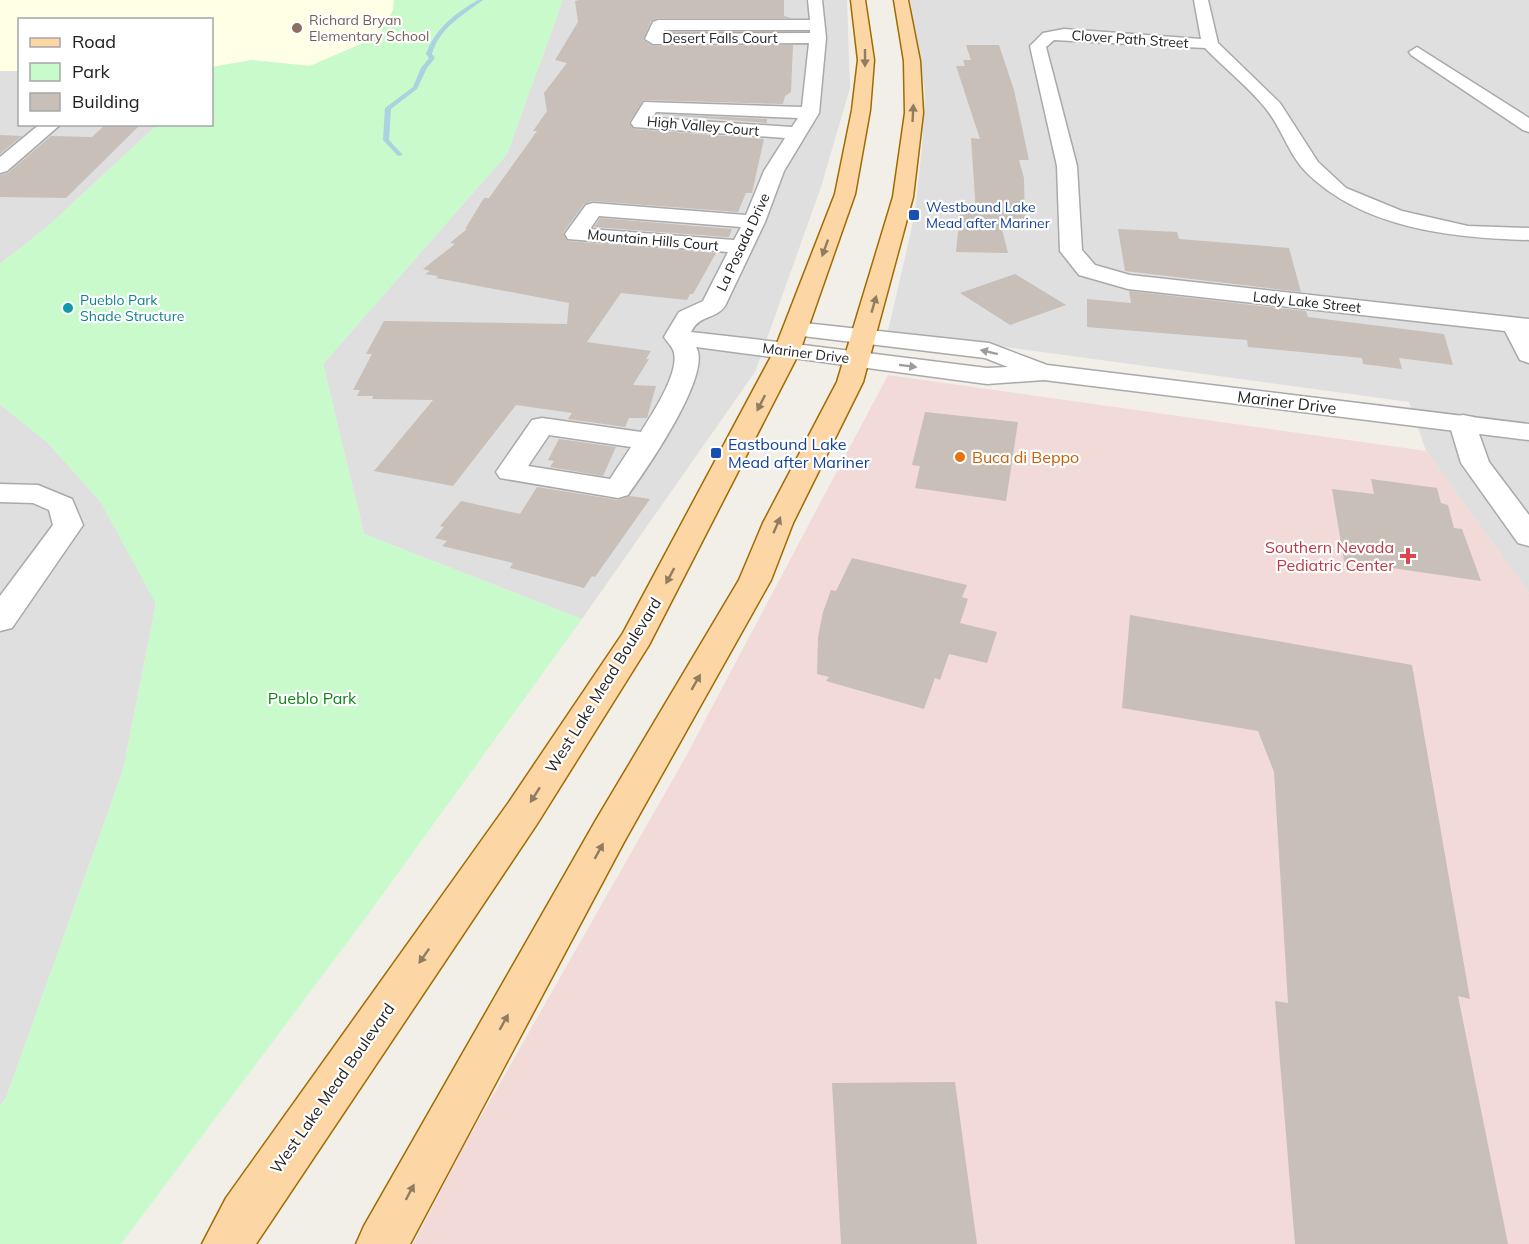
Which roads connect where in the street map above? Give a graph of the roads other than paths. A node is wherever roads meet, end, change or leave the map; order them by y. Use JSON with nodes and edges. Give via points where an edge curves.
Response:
{"nodes":[{"id":1,"x":816,"y":0,"type":"edge"},
{"id":2,"x":858,"y":0,"type":"edge"},
{"id":3,"x":901,"y":0,"type":"edge"},
{"id":4,"x":1201,"y":0,"type":"edge"},
{"id":5,"x":818,"y":32,"type":"junction"},
{"id":6,"x":1210,"y":45,"type":"junction"},
{"id":7,"x":1417,"y":52,"type":"dead end"},
{"id":8,"x":810,"y":113,"type":"junction"},
{"id":9,"x":50,"y":126,"type":"edge"},
{"id":10,"x":1529,"y":126,"type":"edge"},
{"id":11,"x":798,"y":133,"type":"junction"},
{"id":12,"x":0,"y":167,"type":"edge"},
{"id":13,"x":754,"y":222,"type":"junction"},
{"id":14,"x":1529,"y":234,"type":"edge"},
{"id":15,"x":742,"y":247,"type":"junction"},
{"id":16,"x":1087,"y":270,"type":"joint"},
{"id":17,"x":1522,"y":326,"type":"edge"},
{"id":18,"x":682,"y":327,"type":"junction"},
{"id":19,"x":791,"y":340,"type":"junction"},
{"id":20,"x":861,"y":348,"type":"junction"},
{"id":21,"x":1529,"y":356,"type":"edge"},
{"id":22,"x":1463,"y":423,"type":"junction"},
{"id":23,"x":1529,"y":432,"type":"edge"},
{"id":24,"x":648,"y":441,"type":"junction"},
{"id":25,"x":0,"y":493,"type":"edge"},
{"id":26,"x":1529,"y":536,"type":"edge"},
{"id":27,"x":0,"y":620,"type":"edge"},
{"id":28,"x":228,"y":1244,"type":"edge"},
{"id":29,"x":382,"y":1244,"type":"edge"}],
"edges":[{"from":1,"to":5,"type":"street","name":"La Posada Drive"},
{"from":2,"to":19,"type":"main road","name":"West Lake Mead Boulevard","one_way":true,"via":[[866,60],[845,194]]},
{"from":20,"to":3,"type":"main road","one_way":true,"via":[[903,197],[914,113],[912,61]]},
{"from":4,"to":6,"type":"street"},
{"from":5,"to":5,"type":"street","name":"Desert Falls Court","via":[[658,25],[654,39]]},
{"from":5,"to":8,"type":"street","name":"La Posada Drive"},
{"from":6,"to":14,"type":"street","via":[[1274,106],[1311,166],[1339,192],[1396,216],[1468,232]]},
{"from":6,"to":16,"type":"street","name":"Clover Path Street","via":[[1064,34],[1049,36],[1038,46],[1067,166],[1071,251]]},
{"from":7,"to":10,"type":"street"},
{"from":8,"to":11,"type":"street","name":"La Posada Drive"},
{"from":8,"to":11,"type":"street","name":"High Valley Court","via":[[650,106],[640,123]]},
{"from":9,"to":12,"type":"street"},
{"from":11,"to":13,"type":"street","name":"La Posada Drive","via":[[774,171]]},
{"from":13,"to":15,"type":"street","name":"La Posada Drive"},
{"from":13,"to":15,"type":"street","name":"Mountain Hills Court","via":[[593,209],[576,234]]},
{"from":15,"to":18,"type":"street","name":"La Posada Drive","via":[[713,306]]},
{"from":16,"to":17,"type":"street","name":"Lady Lake Street","via":[[1128,282]]},
{"from":17,"to":21,"type":"street"},
{"from":18,"to":19,"type":"street","name":"Mariner Drive"},
{"from":18,"to":24,"type":"street","via":[[686,372]]},
{"from":19,"to":20,"type":"street","name":"Mariner Drive"},
{"from":19,"to":28,"type":"main road","name":"West Lake Mead Boulevard","one_way":true,"via":[[637,637],[523,813]]},
{"from":20,"to":22,"type":"street","name":"Mariner Drive","via":[[987,376],[1044,372]]},
{"from":29,"to":20,"type":"main road","one_way":true,"via":[[598,852],[755,580],[777,523]]},
{"from":22,"to":23,"type":"street","name":"Mariner Drive"},
{"from":22,"to":26,"type":"street","via":[[1475,463]]},
{"from":24,"to":24,"type":"street","via":[[542,426],[510,472],[618,489]]},
{"from":25,"to":27,"type":"street","via":[[38,494],[62,505],[68,525]]}]}
